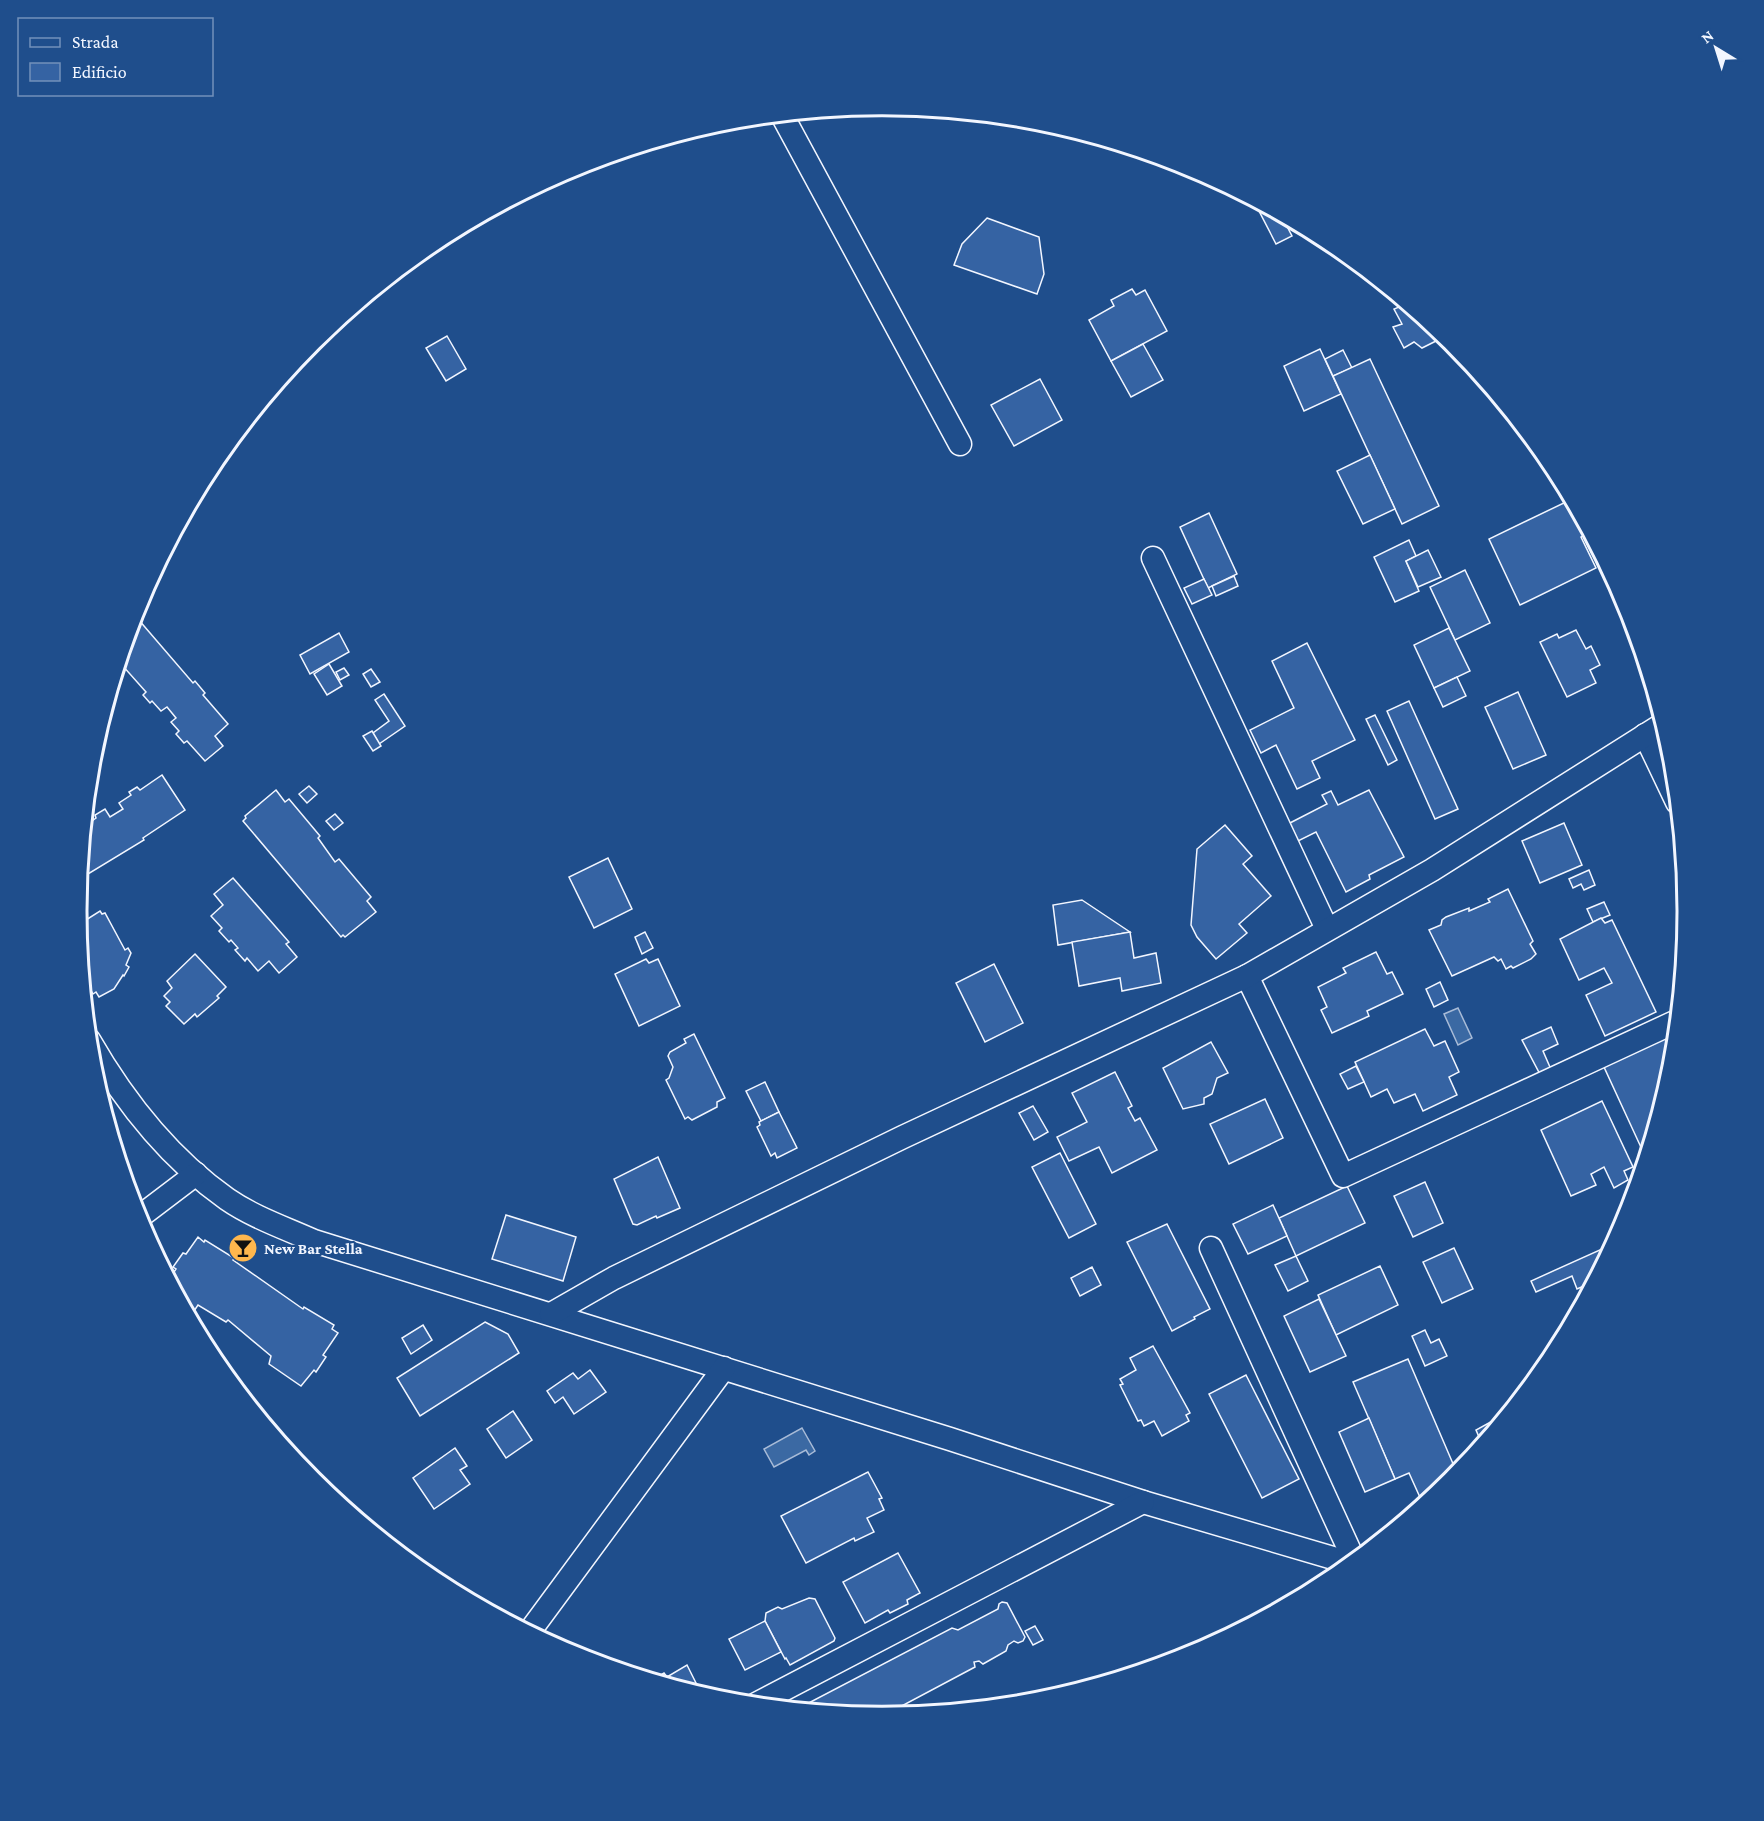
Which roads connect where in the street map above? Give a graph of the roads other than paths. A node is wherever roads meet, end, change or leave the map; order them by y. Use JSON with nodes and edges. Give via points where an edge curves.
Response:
{"nodes":[{"id":1,"x":785,"y":121,"type":"edge"},
{"id":2,"x":960,"y":444,"type":"dead end"},
{"id":3,"x":1153,"y":558,"type":"dead end"},
{"id":4,"x":1654,"y":729,"type":"edge"},
{"id":5,"x":1661,"y":752,"type":"edge"},
{"id":6,"x":1327,"y":929,"type":"junction"},
{"id":7,"x":1247,"y":976,"type":"junction"},
{"id":8,"x":1668,"y":1025,"type":"edge"},
{"id":9,"x":101,"y":1059,"type":"edge"},
{"id":10,"x":196,"y":1174,"type":"junction"},
{"id":11,"x":147,"y":1211,"type":"edge"},
{"id":12,"x":1210,"y":1248,"type":"dead end"},
{"id":13,"x":550,"y":1314,"type":"junction"},
{"id":14,"x":724,"y":1368,"type":"junction"},
{"id":15,"x":1143,"y":1502,"type":"junction"},
{"id":16,"x":1351,"y":1552,"type":"edge"},
{"id":17,"x":1340,"y":1560,"type":"edge"},
{"id":18,"x":534,"y":1626,"type":"edge"},
{"id":19,"x":769,"y":1697,"type":"edge"}],
"edges":[{"from":1,"to":2,"type":"street"},
{"from":3,"to":6,"type":"street"},
{"from":4,"to":5,"type":"street"},
{"from":4,"to":6,"type":"street","via":[[1432,870]]},
{"from":6,"to":7,"type":"street"},
{"from":7,"to":8,"type":"street","via":[[1344,1176]]},
{"from":7,"to":13,"type":"street","via":[[624,1272]]},
{"from":9,"to":10,"type":"street","via":[[161,1141]]},
{"from":10,"to":11,"type":"street"},
{"from":10,"to":13,"type":"street","via":[[229,1200],[314,1241]]},
{"from":12,"to":16,"type":"street"},
{"from":13,"to":14,"type":"street"},
{"from":14,"to":15,"type":"street"},
{"from":14,"to":18,"type":"street"},
{"from":15,"to":17,"type":"street"},
{"from":15,"to":19,"type":"street"}]}
